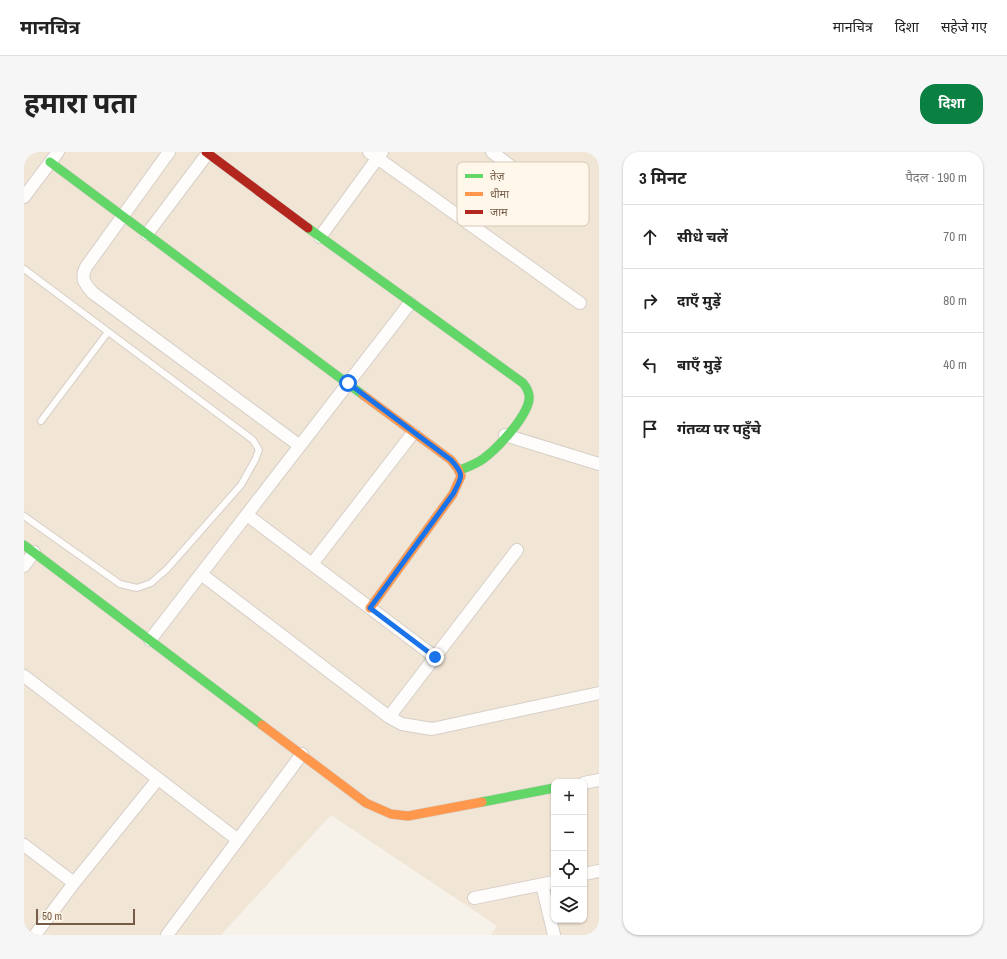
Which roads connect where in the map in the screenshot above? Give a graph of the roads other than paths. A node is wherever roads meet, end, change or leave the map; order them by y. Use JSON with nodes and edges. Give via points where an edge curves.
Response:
{"nodes":[{"id":1,"x":58,"y":152,"type":"edge"},
{"id":2,"x":169,"y":152,"type":"edge"},
{"id":3,"x":207,"y":152,"type":"edge"},
{"id":4,"x":492,"y":152,"type":"edge"},
{"id":5,"x":376,"y":154,"type":"edge"},
{"id":6,"x":50,"y":162,"type":"junction"},
{"id":7,"x":505,"y":162,"type":"edge"},
{"id":8,"x":24,"y":197,"type":"edge"},
{"id":9,"x":457,"y":213,"type":"edge"},
{"id":10,"x":123,"y":217,"type":"junction"},
{"id":11,"x":475,"y":226,"type":"edge"},
{"id":12,"x":147,"y":234,"type":"junction"},
{"id":13,"x":320,"y":237,"type":"junction"},
{"id":14,"x":25,"y":273,"type":"edge"},
{"id":15,"x":410,"y":303,"type":"junction"},
{"id":16,"x":580,"y":303,"type":"dead end"},
{"id":17,"x":108,"y":332,"type":"junction"},
{"id":18,"x":348,"y":383,"type":"junction"},
{"id":19,"x":41,"y":421,"type":"dead end"},
{"id":20,"x":413,"y":433,"type":"junction"},
{"id":21,"x":505,"y":435,"type":"junction"},
{"id":22,"x":300,"y":446,"type":"junction"},
{"id":23,"x":599,"y":464,"type":"edge"},
{"id":24,"x":460,"y":470,"type":"junction"},
{"id":25,"x":247,"y":515,"type":"junction"},
{"id":26,"x":24,"y":516,"type":"edge"},
{"id":27,"x":24,"y":545,"type":"edge"},
{"id":28,"x":517,"y":550,"type":"dead end"},
{"id":29,"x":34,"y":552,"type":"junction"},
{"id":30,"x":312,"y":564,"type":"junction"},
{"id":31,"x":24,"y":566,"type":"edge"},
{"id":32,"x":201,"y":574,"type":"junction"},
{"id":33,"x":370,"y":608,"type":"junction"},
{"id":34,"x":150,"y":640,"type":"junction"},
{"id":35,"x":435,"y":657,"type":"junction"},
{"id":36,"x":24,"y":676,"type":"edge"},
{"id":37,"x":599,"y":693,"type":"edge"},
{"id":38,"x":389,"y":717,"type":"junction"},
{"id":39,"x":302,"y":754,"type":"junction"},
{"id":40,"x":158,"y":779,"type":"junction"},
{"id":41,"x":599,"y":780,"type":"edge"},
{"id":42,"x":587,"y":782,"type":"edge"},
{"id":43,"x":551,"y":789,"type":"edge"},
{"id":44,"x":238,"y":840,"type":"junction"},
{"id":45,"x":24,"y":845,"type":"edge"},
{"id":46,"x":599,"y":871,"type":"edge"},
{"id":47,"x":587,"y":873,"type":"edge"},
{"id":48,"x":74,"y":883,"type":"junction"},
{"id":49,"x":551,"y":883,"type":"edge"},
{"id":50,"x":542,"y":885,"type":"junction"},
{"id":51,"x":474,"y":898,"type":"dead end"},
{"id":52,"x":35,"y":935,"type":"edge"},
{"id":53,"x":167,"y":935,"type":"edge"},
{"id":54,"x":554,"y":935,"type":"edge"}],
"edges":[{"from":1,"to":6,"type":"street"},
{"from":2,"to":10,"type":"street"},
{"from":3,"to":12,"type":"street"},
{"from":3,"to":13,"type":"street"},
{"from":4,"to":7,"type":"street"},
{"from":5,"to":9,"type":"street"},
{"from":5,"to":13,"type":"street"},
{"from":6,"to":8,"type":"street"},
{"from":6,"to":10,"type":"street"},
{"from":10,"to":12,"type":"street"},
{"from":10,"to":22,"type":"street","via":[[86,267],[83,274],[84,284]]},
{"from":11,"to":16,"type":"street"},
{"from":12,"to":18,"type":"street"},
{"from":13,"to":15,"type":"street"},
{"from":14,"to":17,"type":"lane"},
{"from":15,"to":18,"type":"street"},
{"from":15,"to":21,"type":"street","via":[[523,383],[529,391],[529,401],[524,412]]},
{"from":17,"to":19,"type":"lane"},
{"from":17,"to":26,"type":"lane","via":[[253,440],[259,450],[255,460],[241,485],[167,568],[151,583],[137,588],[120,584]]},
{"from":18,"to":20,"type":"street"},
{"from":18,"to":22,"type":"street"},
{"from":20,"to":24,"type":"street","via":[[451,460]]},
{"from":20,"to":30,"type":"street"},
{"from":21,"to":23,"type":"street"},
{"from":21,"to":24,"type":"street","via":[[490,453]]},
{"from":22,"to":25,"type":"street"},
{"from":24,"to":33,"type":"street","via":[[462,478],[453,494]]},
{"from":25,"to":30,"type":"street"},
{"from":25,"to":32,"type":"street"},
{"from":27,"to":29,"type":"street"},
{"from":28,"to":35,"type":"street"},
{"from":29,"to":31,"type":"street"},
{"from":29,"to":34,"type":"street"},
{"from":30,"to":33,"type":"street"},
{"from":32,"to":34,"type":"street"},
{"from":32,"to":38,"type":"street"},
{"from":33,"to":35,"type":"street"},
{"from":34,"to":39,"type":"street"},
{"from":35,"to":38,"type":"street"},
{"from":36,"to":40,"type":"street"},
{"from":37,"to":38,"type":"street","via":[[432,729],[402,724]]},
{"from":39,"to":43,"type":"street","via":[[366,802],[390,814],[408,816]]},
{"from":39,"to":44,"type":"street"},
{"from":40,"to":44,"type":"street"},
{"from":40,"to":48,"type":"street"},
{"from":41,"to":42,"type":"street"},
{"from":44,"to":53,"type":"street"},
{"from":45,"to":48,"type":"street"},
{"from":46,"to":47,"type":"street"},
{"from":48,"to":52,"type":"street"},
{"from":49,"to":50,"type":"street"},
{"from":50,"to":51,"type":"street"},
{"from":50,"to":54,"type":"street"}]}
